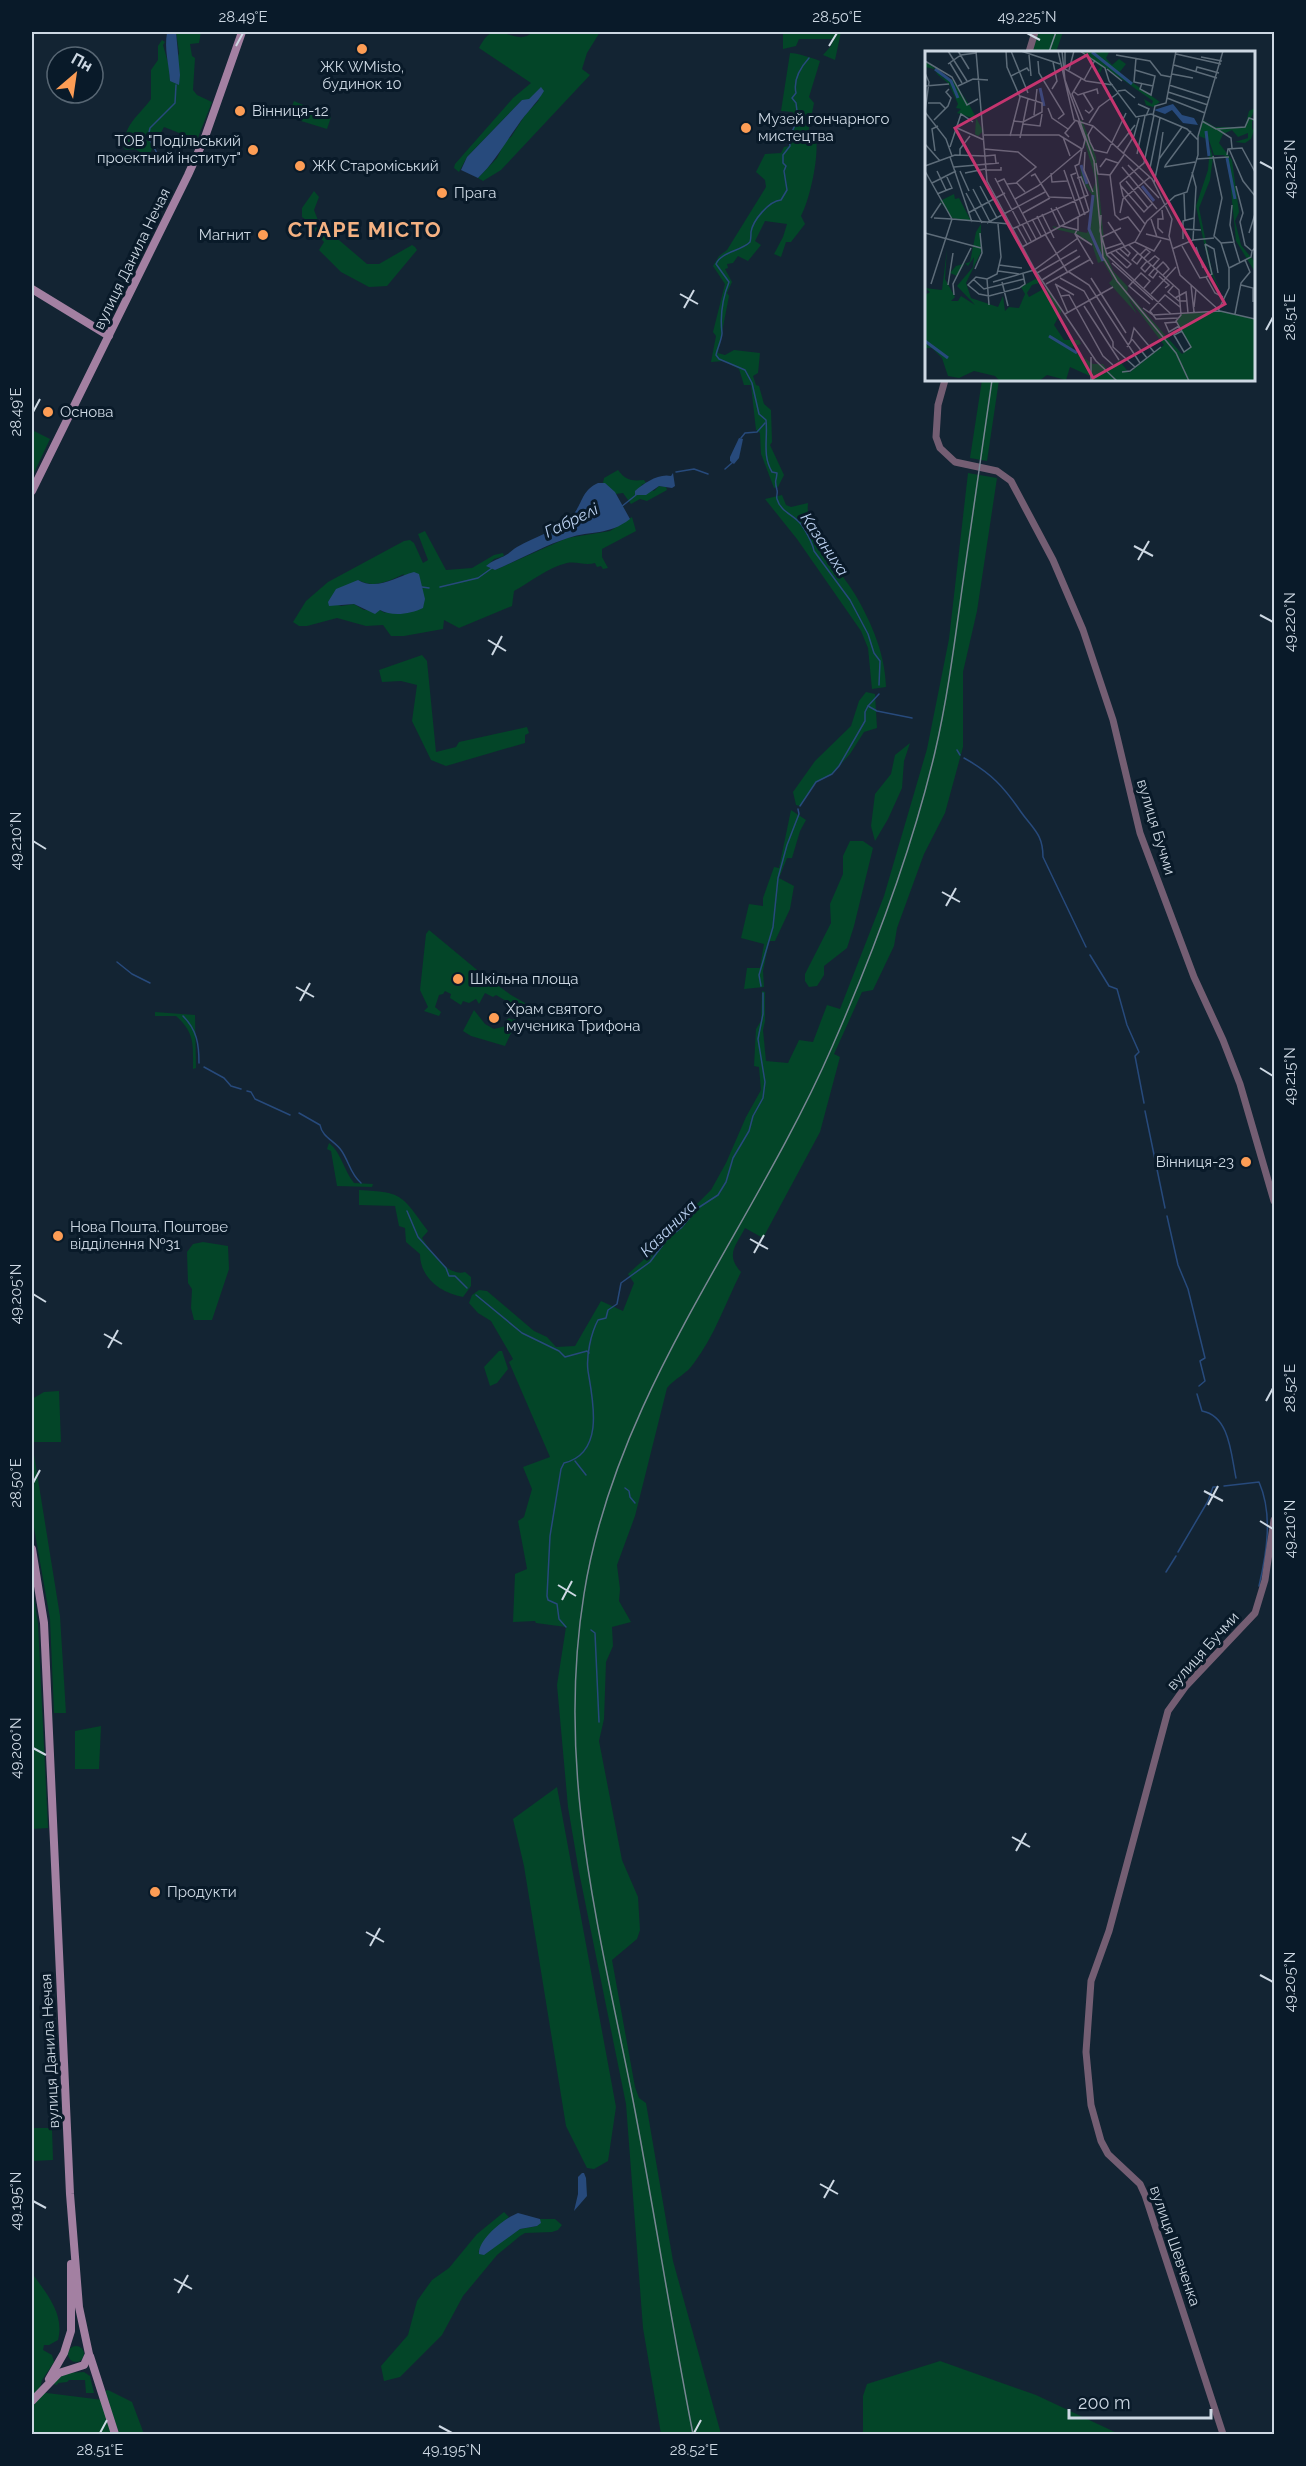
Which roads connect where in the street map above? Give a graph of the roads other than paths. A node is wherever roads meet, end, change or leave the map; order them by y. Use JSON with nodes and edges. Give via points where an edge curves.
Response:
{"nodes":[{"id":1,"x":242,"y":32,"type":"edge"},
{"id":2,"x":1035,"y":32,"type":"edge"},
{"id":3,"x":1029,"y":51,"type":"edge"},
{"id":4,"x":32,"y":289,"type":"edge"},
{"id":5,"x":109,"y":336,"type":"junction"},
{"id":6,"x":945,"y":381,"type":"edge"},
{"id":7,"x":32,"y":491,"type":"edge"},
{"id":8,"x":1275,"y":1201,"type":"edge"},
{"id":9,"x":1275,"y":1520,"type":"edge"},
{"id":10,"x":32,"y":1549,"type":"edge"},
{"id":11,"x":1153,"y":1763,"type":"joint"},
{"id":12,"x":70,"y":2194,"type":"junction"},
{"id":13,"x":65,"y":2350,"type":"junction"},
{"id":14,"x":89,"y":2351,"type":"junction"},
{"id":15,"x":78,"y":2367,"type":"junction"},
{"id":16,"x":96,"y":2376,"type":"junction"},
{"id":17,"x":44,"y":2388,"type":"junction"},
{"id":18,"x":32,"y":2401,"type":"edge"},
{"id":19,"x":115,"y":2434,"type":"edge"},
{"id":20,"x":1222,"y":2434,"type":"edge"}],
"edges":[{"from":1,"to":5,"type":"main road","name":"вулиця Данила Нечая","via":[[188,176]]},
{"from":2,"to":3,"type":"street"},
{"from":4,"to":5,"type":"main road"},
{"from":5,"to":7,"type":"main road","name":"вулиця Данила Нечая"},
{"from":6,"to":8,"type":"street","name":"вулиця Бучми","via":[[938,405],[937,440],[948,458],[997,471],[1011,481],[1053,560],[1083,630],[1113,720],[1140,833],[1194,977],[1240,1084]]},
{"from":9,"to":11,"type":"street","name":"вулиця Бучми","via":[[1255,1613],[1186,1686],[1168,1712]]},
{"from":10,"to":12,"type":"main road","name":"вулиця Данила Нечая","via":[[44,1623]]},
{"from":11,"to":20,"type":"street","name":"вулиця Шевченка","via":[[1109,1931],[1091,1981],[1086,2052],[1091,2104],[1108,2154],[1140,2184],[1145,2195]]},
{"from":12,"to":13,"type":"main road","via":[[72,2317]]},
{"from":12,"to":14,"type":"main road","via":[[79,2307]]},
{"from":13,"to":14,"type":"main road","via":[[79,2342]]},
{"from":13,"to":15,"type":"main road","via":[[68,2365]]},
{"from":13,"to":17,"type":"main road"},
{"from":14,"to":15,"type":"main road","via":[[87,2361]]},
{"from":14,"to":16,"type":"main road"},
{"from":15,"to":16,"type":"main road"},
{"from":15,"to":17,"type":"main road","via":[[59,2373]]},
{"from":16,"to":19,"type":"main road"},
{"from":17,"to":18,"type":"main road"}]}
